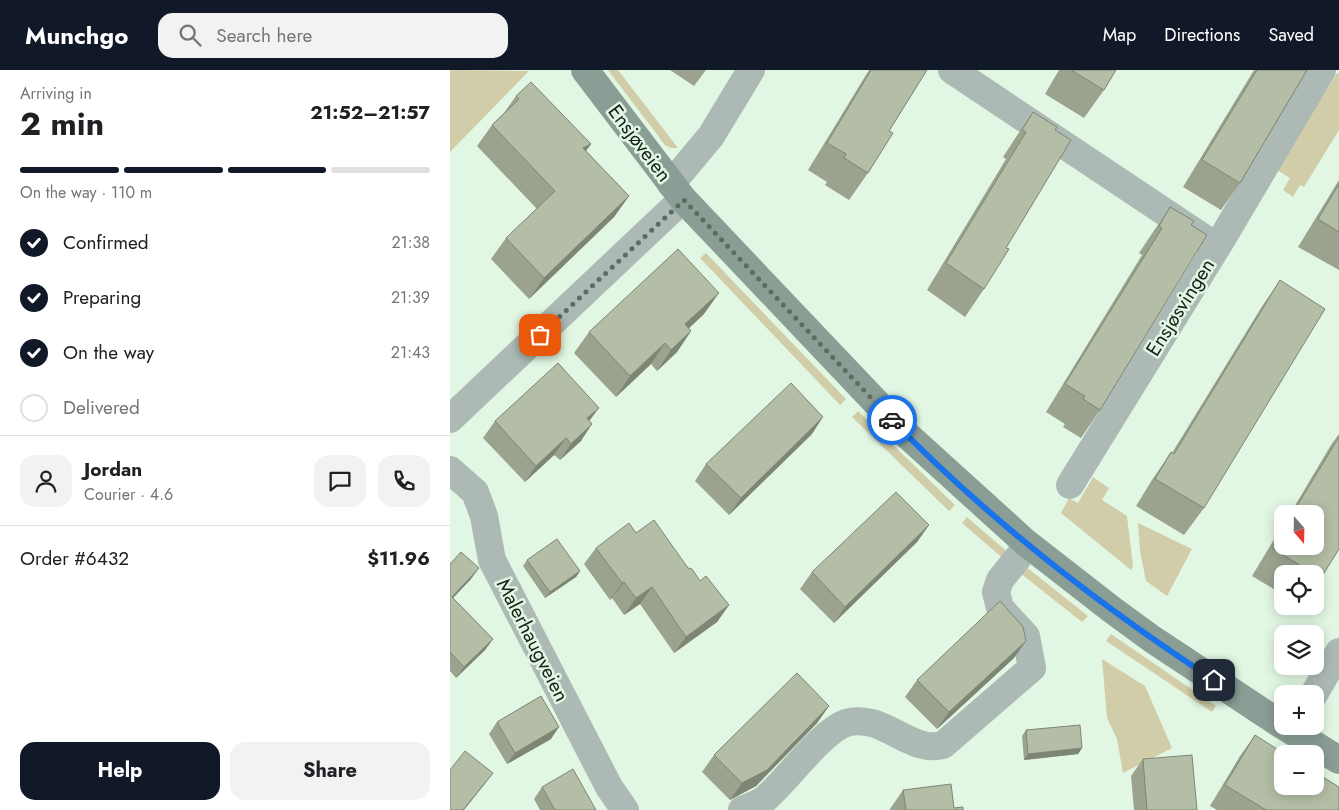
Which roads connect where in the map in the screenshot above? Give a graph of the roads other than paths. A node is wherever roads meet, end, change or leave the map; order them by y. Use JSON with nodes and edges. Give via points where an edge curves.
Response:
{"nodes":[{"id":1,"x":584,"y":70,"type":"edge"},
{"id":2,"x":752,"y":70,"type":"edge"},
{"id":3,"x":952,"y":70,"type":"edge"},
{"id":4,"x":1322,"y":70,"type":"edge"},
{"id":5,"x":677,"y":192,"type":"junction"},
{"id":6,"x":1217,"y":247,"type":"junction"},
{"id":7,"x":450,"y":420,"type":"edge"},
{"id":8,"x":450,"y":470,"type":"edge"},
{"id":9,"x":1070,"y":485,"type":"dead end"},
{"id":10,"x":1028,"y":544,"type":"junction"},
{"id":11,"x":1339,"y":652,"type":"edge"},
{"id":12,"x":1319,"y":685,"type":"edge"},
{"id":13,"x":1274,"y":718,"type":"edge"},
{"id":14,"x":1300,"y":735,"type":"edge"},
{"id":15,"x":1339,"y":760,"type":"edge"},
{"id":16,"x":625,"y":810,"type":"edge"},
{"id":17,"x":742,"y":810,"type":"edge"}],
"edges":[{"from":1,"to":5,"type":"main road","name":"Ensjøveien"},
{"from":2,"to":5,"type":"street"},
{"from":3,"to":6,"type":"street","name":"Ensjøsvingen"},
{"from":4,"to":6,"type":"street"},
{"from":5,"to":7,"type":"street"},
{"from":5,"to":10,"type":"main road","name":"Ensjøveien","via":[[907,435]]},
{"from":6,"to":9,"type":"street","name":"Ensjøsvingen"},
{"from":8,"to":16,"type":"street","name":"Malerhaugveien","via":[[475,492],[484,516],[492,560],[609,787]]},
{"from":10,"to":13,"type":"main road","name":"Ensjøveien","via":[[1152,639]]},
{"from":10,"to":17,"type":"street","via":[[1000,580],[996,592],[1000,608],[1026,636],[1032,668],[944,745],[931,748],[918,745],[877,724],[863,722],[847,723],[832,730],[764,800]]},
{"from":11,"to":12,"type":"street"},
{"from":14,"to":15,"type":"main road","name":"Ensjøveien"}]}
